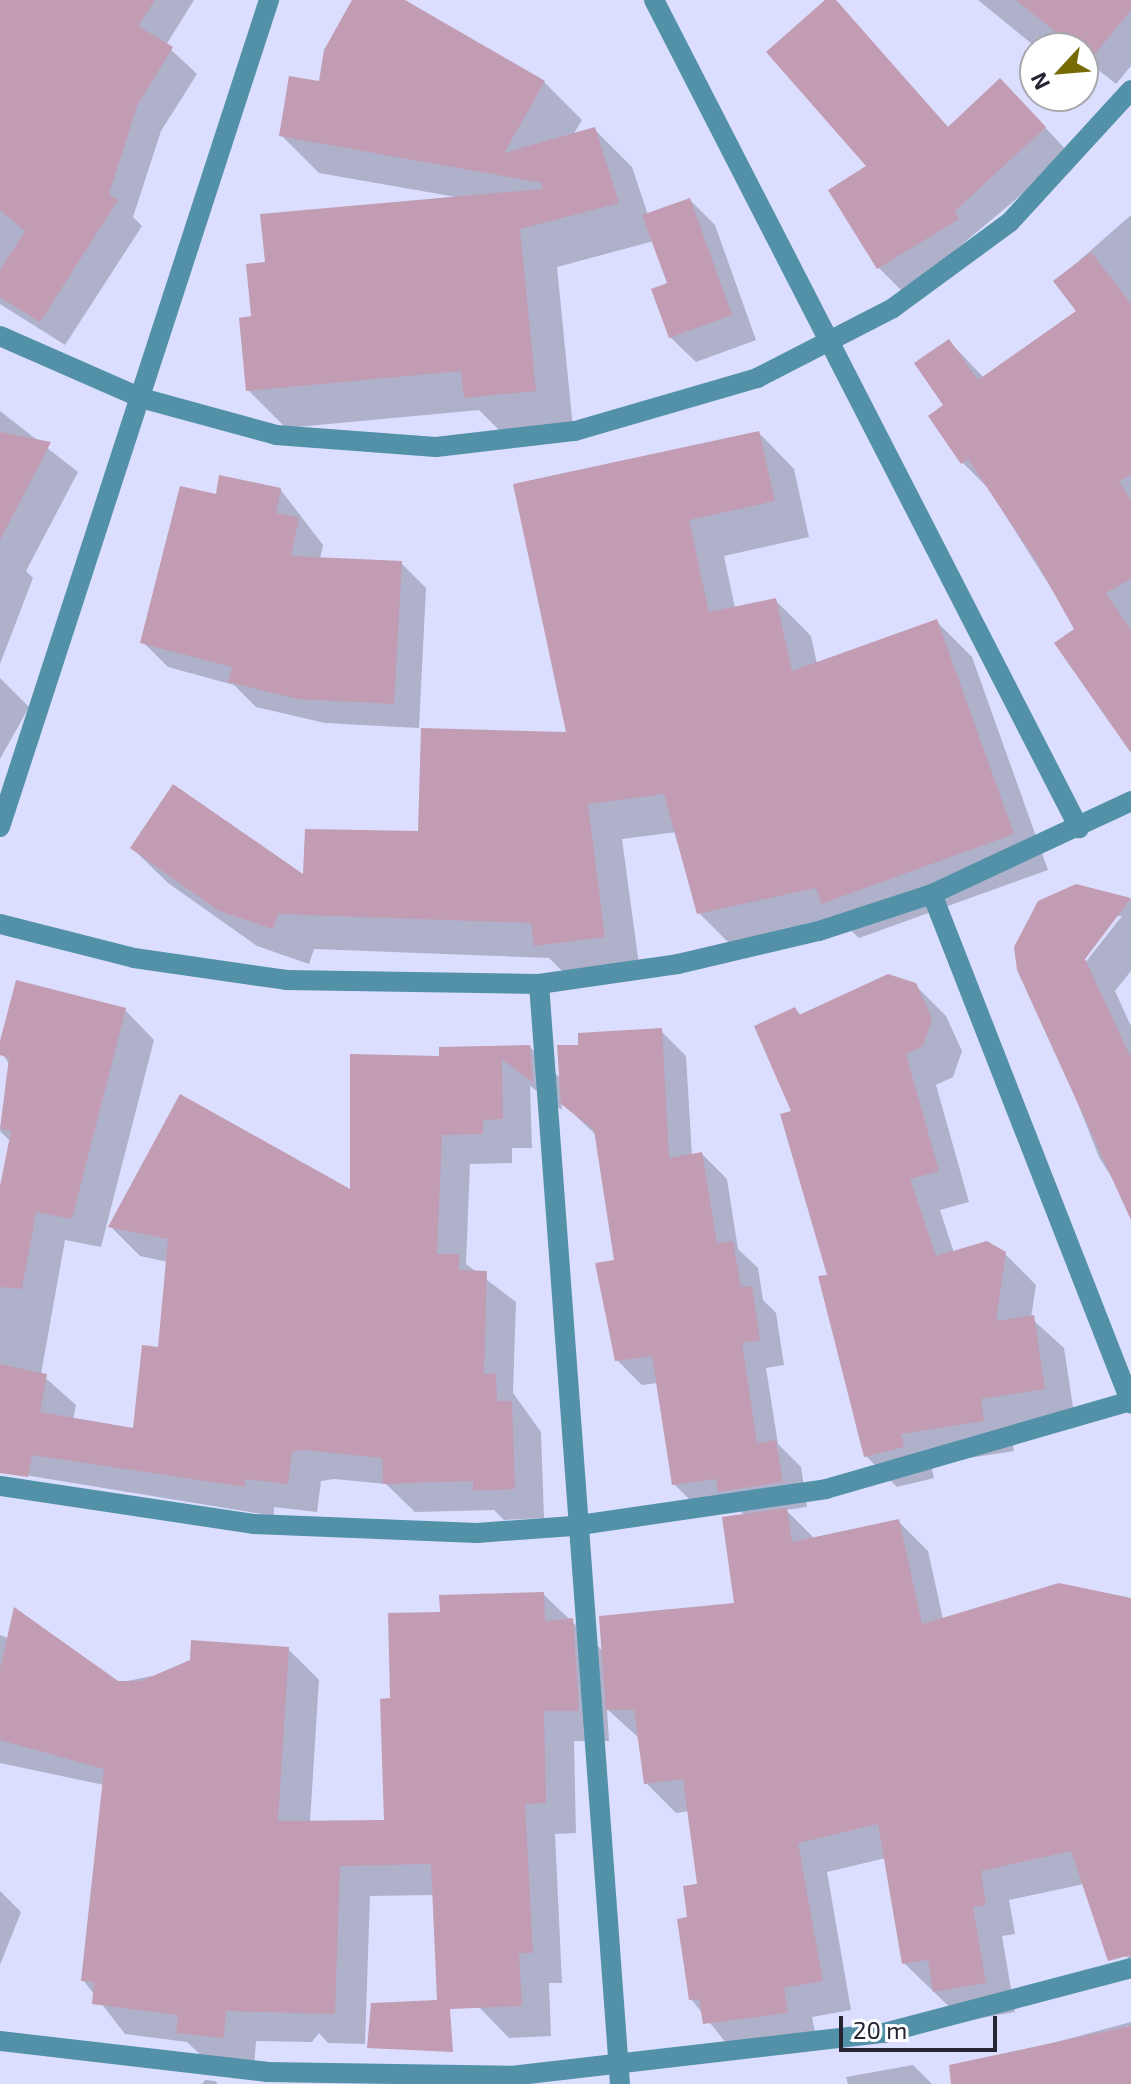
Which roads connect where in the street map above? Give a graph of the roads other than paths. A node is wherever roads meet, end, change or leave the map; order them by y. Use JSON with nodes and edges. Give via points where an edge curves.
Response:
{"nodes":[{"id":1,"x":269,"y":0,"type":"edge"},
{"id":2,"x":654,"y":0,"type":"edge"},
{"id":3,"x":1131,"y":90,"type":"edge"},
{"id":4,"x":0,"y":336,"type":"edge"},
{"id":5,"x":831,"y":345,"type":"junction"},
{"id":6,"x":141,"y":398,"type":"junction"},
{"id":7,"x":1131,"y":801,"type":"edge"},
{"id":8,"x":0,"y":827,"type":"edge"},
{"id":9,"x":1079,"y":828,"type":"junction"},
{"id":10,"x":932,"y":894,"type":"junction"},
{"id":11,"x":0,"y":924,"type":"edge"},
{"id":12,"x":539,"y":984,"type":"junction"},
{"id":13,"x":1131,"y":1402,"type":"edge"},
{"id":14,"x":0,"y":1486,"type":"edge"},
{"id":15,"x":573,"y":1526,"type":"junction"},
{"id":16,"x":1131,"y":1968,"type":"edge"},
{"id":17,"x":0,"y":2041,"type":"edge"},
{"id":18,"x":619,"y":2075,"type":"edge"}],
"edges":[{"from":1,"to":6,"type":"street"},
{"from":2,"to":5,"type":"street"},
{"from":3,"to":5,"type":"street","via":[[1010,222],[961,262]]},
{"from":4,"to":6,"type":"street"},
{"from":5,"to":6,"type":"street","via":[[649,414],[504,442],[376,445],[276,435]]},
{"from":5,"to":9,"type":"street"},
{"from":6,"to":8,"type":"street"},
{"from":7,"to":9,"type":"street"},
{"from":9,"to":10,"type":"street"},
{"from":10,"to":12,"type":"street","via":[[753,948]]},
{"from":10,"to":13,"type":"street"},
{"from":11,"to":12,"type":"street","via":[[134,958],[286,980]]},
{"from":12,"to":15,"type":"street"},
{"from":13,"to":15,"type":"street","via":[[826,1489]]},
{"from":14,"to":15,"type":"street","via":[[253,1524],[477,1533]]},
{"from":15,"to":18,"type":"street"},
{"from":16,"to":18,"type":"street","via":[[884,2033]]},
{"from":17,"to":18,"type":"street","via":[[93,2056],[382,2078]]}]}
